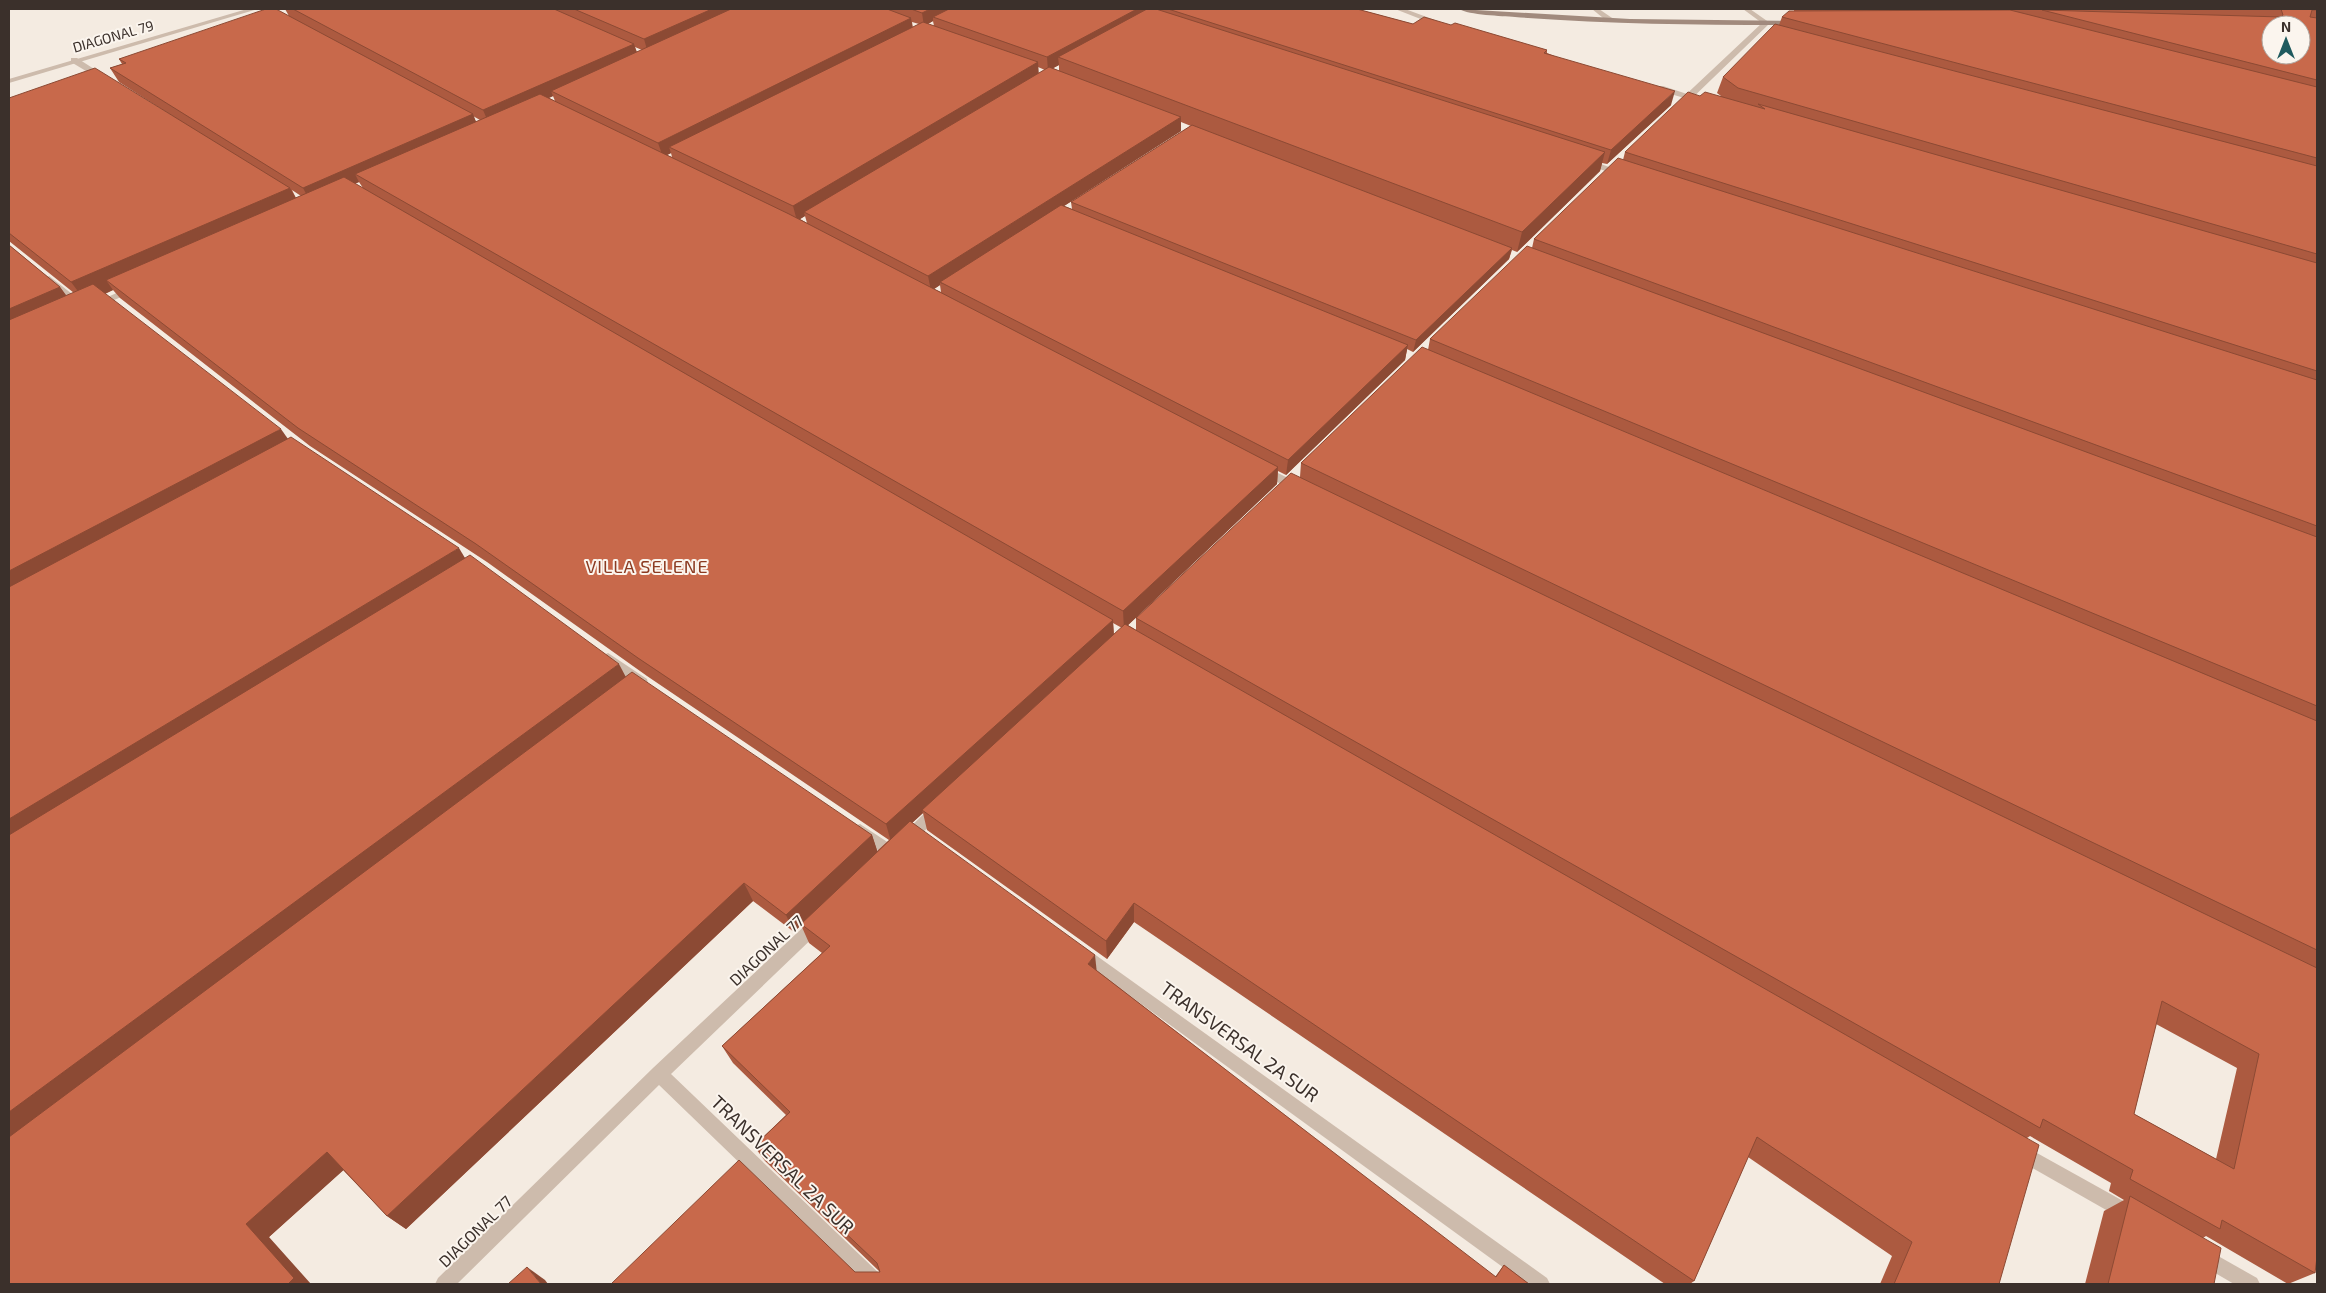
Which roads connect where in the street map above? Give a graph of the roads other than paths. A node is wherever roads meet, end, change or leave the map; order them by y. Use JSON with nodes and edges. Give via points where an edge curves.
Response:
{"nodes":[{"id":1,"x":254,"y":9,"type":"edge"},
{"id":2,"x":1398,"y":9,"type":"edge"},
{"id":3,"x":1463,"y":9,"type":"edge"},
{"id":4,"x":1595,"y":9,"type":"edge"},
{"id":5,"x":1746,"y":9,"type":"edge"},
{"id":6,"x":1611,"y":20,"type":"junction"},
{"id":7,"x":1806,"y":22,"type":"edge"},
{"id":8,"x":1451,"y":27,"type":"edge"},
{"id":9,"x":1762,"y":30,"type":"junction"},
{"id":10,"x":74,"y":60,"type":"junction"},
{"id":11,"x":9,"y":81,"type":"edge"},
{"id":12,"x":114,"y":85,"type":"edge"},
{"id":13,"x":1651,"y":85,"type":"edge"},
{"id":14,"x":1690,"y":96,"type":"junction"},
{"id":15,"x":1708,"y":102,"type":"edge"},
{"id":16,"x":1675,"y":110,"type":"edge"},
{"id":17,"x":1572,"y":157,"type":"edge"},
{"id":18,"x":1629,"y":176,"type":"edge"},
{"id":19,"x":40,"y":271,"type":"edge"},
{"id":20,"x":137,"y":287,"type":"edge"},
{"id":21,"x":1254,"y":465,"type":"edge"},
{"id":22,"x":1306,"y":492,"type":"edge"},
{"id":23,"x":601,"y":653,"type":"edge"},
{"id":24,"x":625,"y":694,"type":"edge"},
{"id":25,"x":950,"y":798,"type":"edge"},
{"id":26,"x":852,"y":825,"type":"edge"},
{"id":27,"x":914,"y":831,"type":"junction"},
{"id":28,"x":930,"y":843,"type":"edge"},
{"id":29,"x":829,"y":913,"type":"edge"},
{"id":30,"x":1067,"y":942,"type":"edge"},
{"id":31,"x":659,"y":1074,"type":"junction"},
{"id":32,"x":2009,"y":1145,"type":"edge"},
{"id":33,"x":2139,"y":1220,"type":"edge"},
{"id":34,"x":2191,"y":1249,"type":"edge"},
{"id":35,"x":444,"y":1284,"type":"edge"},
{"id":36,"x":878,"y":1284,"type":"edge"},
{"id":37,"x":1541,"y":1284,"type":"edge"},
{"id":38,"x":2251,"y":1284,"type":"edge"}],
"edges":[{"from":1,"to":10,"type":"street","name":"DIAGONAL 79"},
{"from":2,"to":8,"type":"street"},
{"from":3,"to":6,"type":"street"},
{"from":4,"to":6,"type":"street"},
{"from":5,"to":9,"type":"street"},
{"from":6,"to":9,"type":"street"},
{"from":7,"to":9,"type":"street"},
{"from":9,"to":14,"type":"street"},
{"from":10,"to":11,"type":"street","name":"DIAGONAL 79"},
{"from":10,"to":12,"type":"street"},
{"from":13,"to":14,"type":"street"},
{"from":14,"to":15,"type":"street"},
{"from":14,"to":16,"type":"street"},
{"from":17,"to":18,"type":"street"},
{"from":19,"to":20,"type":"street","via":[[81,311],[115,302]]},
{"from":21,"to":22,"type":"street"},
{"from":23,"to":24,"type":"street","via":[[645,684]]},
{"from":25,"to":27,"type":"street"},
{"from":26,"to":27,"type":"street","via":[[889,856]]},
{"from":27,"to":28,"type":"street"},
{"from":29,"to":31,"type":"street","name":"DIAGONAL 77"},
{"from":30,"to":37,"type":"street","name":"TRANSVERSAL 2A SUR"},
{"from":31,"to":35,"type":"street","name":"DIAGONAL 77"},
{"from":31,"to":36,"type":"street","name":"TRANSVERSAL 2A SUR"},
{"from":32,"to":33,"type":"street"},
{"from":34,"to":38,"type":"street"}]}
